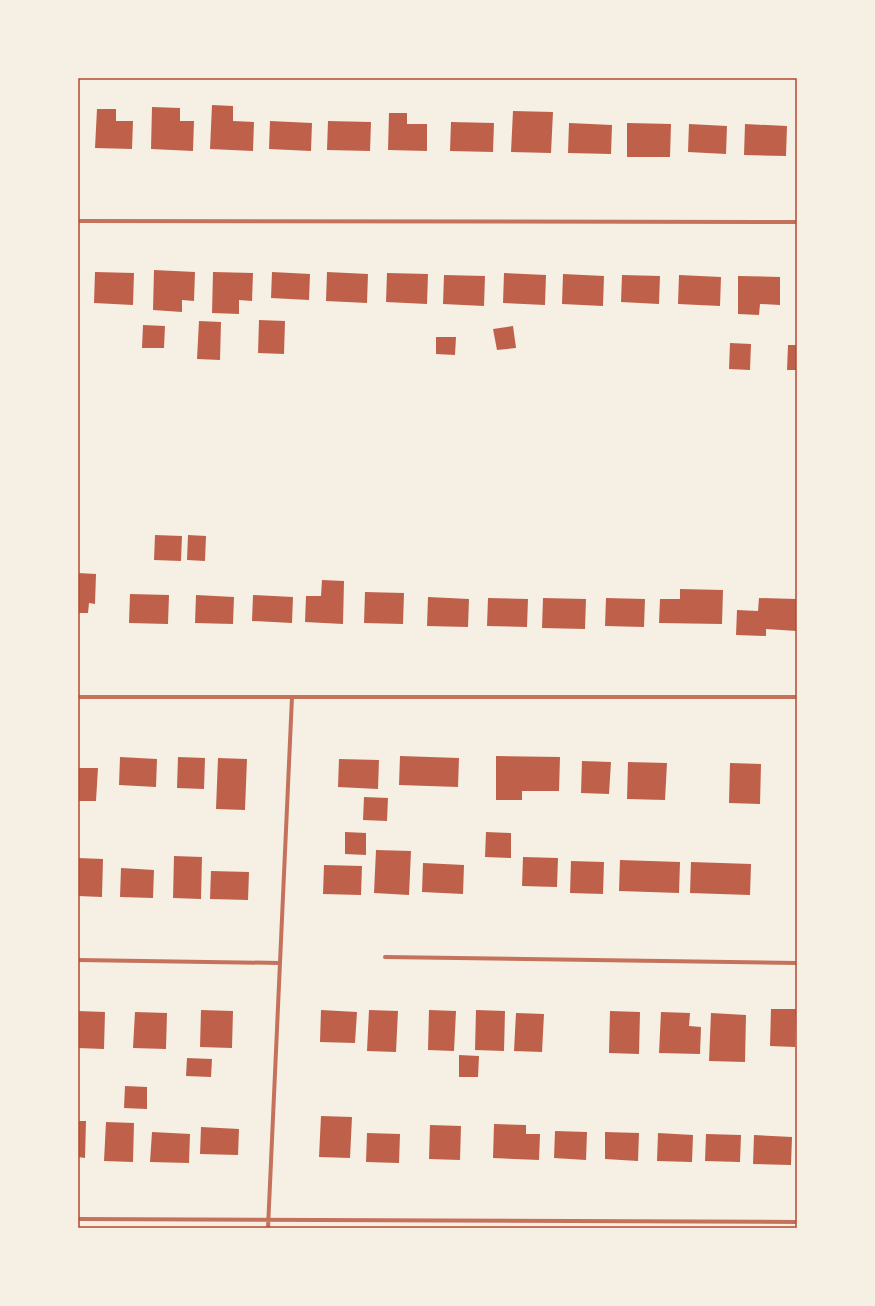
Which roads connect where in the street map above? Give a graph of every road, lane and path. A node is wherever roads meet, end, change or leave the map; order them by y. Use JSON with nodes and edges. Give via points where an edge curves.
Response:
{"nodes":[{"id":1,"x":78,"y":221,"type":"edge"},
{"id":2,"x":797,"y":222,"type":"edge"},
{"id":3,"x":78,"y":697,"type":"edge"},
{"id":4,"x":292,"y":697,"type":"junction"},
{"id":5,"x":797,"y":697,"type":"edge"},
{"id":6,"x":385,"y":957,"type":"dead end"},
{"id":7,"x":78,"y":960,"type":"edge"},
{"id":8,"x":280,"y":963,"type":"junction"},
{"id":9,"x":797,"y":963,"type":"edge"},
{"id":10,"x":78,"y":1220,"type":"edge"},
{"id":11,"x":268,"y":1220,"type":"junction"},
{"id":12,"x":797,"y":1222,"type":"edge"},
{"id":13,"x":268,"y":1228,"type":"edge"}],
"edges":[{"from":1,"to":2,"type":"street"},
{"from":3,"to":4,"type":"street"},
{"from":4,"to":5,"type":"street"},
{"from":4,"to":8,"type":"street"},
{"from":6,"to":9,"type":"street"},
{"from":7,"to":8,"type":"street"},
{"from":8,"to":11,"type":"street"},
{"from":10,"to":11,"type":"street"},
{"from":11,"to":12,"type":"street"},
{"from":11,"to":13,"type":"street"}]}
